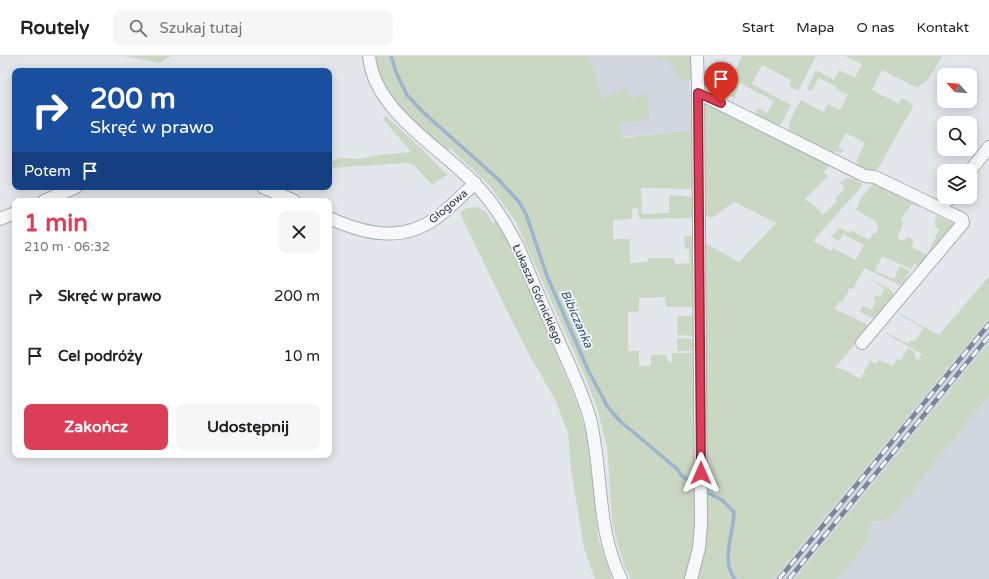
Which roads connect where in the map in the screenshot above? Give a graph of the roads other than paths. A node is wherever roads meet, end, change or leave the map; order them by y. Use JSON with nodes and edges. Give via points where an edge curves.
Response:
{"nodes":[{"id":1,"x":369,"y":56,"type":"edge"},
{"id":2,"x":696,"y":56,"type":"edge"},
{"id":3,"x":698,"y":93,"type":"junction"},
{"id":4,"x":989,"y":148,"type":"edge"},
{"id":5,"x":976,"y":164,"type":"edge"},
{"id":6,"x":475,"y":183,"type":"junction"},
{"id":7,"x":69,"y":190,"type":"edge"},
{"id":8,"x":270,"y":190,"type":"edge"},
{"id":9,"x":51,"y":198,"type":"edge"},
{"id":10,"x":287,"y":198,"type":"edge"},
{"id":11,"x":944,"y":204,"type":"edge"},
{"id":12,"x":941,"y":208,"type":"junction"},
{"id":13,"x":12,"y":214,"type":"edge"},
{"id":14,"x":0,"y":219,"type":"edge"},
{"id":15,"x":332,"y":219,"type":"edge"},
{"id":16,"x":862,"y":343,"type":"dead end"},
{"id":17,"x":621,"y":579,"type":"edge"},
{"id":18,"x":691,"y":579,"type":"edge"}],
"edges":[{"from":1,"to":6,"type":"street","name":"Łukasza Górnickiego","via":[[376,83],[383,95],[403,118]]},
{"from":2,"to":3,"type":"street"},
{"from":3,"to":12,"type":"street","via":[[864,176],[875,177]]},
{"from":3,"to":18,"type":"street","via":[[701,498],[699,548]]},
{"from":4,"to":5,"type":"street"},
{"from":6,"to":15,"type":"street","name":"Głogowa","via":[[435,219],[408,231],[373,233],[357,230]]},
{"from":6,"to":17,"type":"street","name":"Łukasza Górnickiego","via":[[509,229],[577,382],[596,446],[609,547]]},
{"from":7,"to":9,"type":"street"},
{"from":8,"to":10,"type":"street"},
{"from":11,"to":12,"type":"street"},
{"from":12,"to":16,"type":"street","via":[[961,217],[963,223]]},
{"from":13,"to":14,"type":"street"}]}
